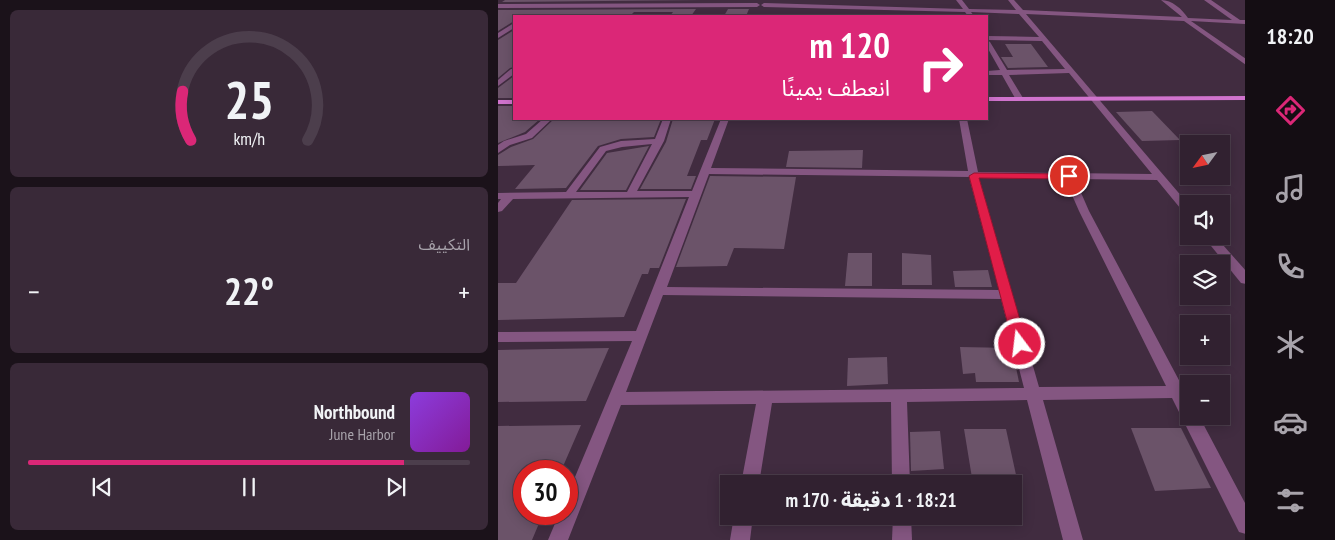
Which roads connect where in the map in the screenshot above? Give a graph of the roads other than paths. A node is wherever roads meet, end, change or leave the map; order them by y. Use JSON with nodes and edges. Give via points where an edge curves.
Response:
{"nodes":[{"id":1,"x":551,"y":0,"type":"edge"},
{"id":2,"x":603,"y":0,"type":"edge"},
{"id":3,"x":654,"y":0,"type":"edge"},
{"id":4,"x":909,"y":0,"type":"edge"},
{"id":5,"x":959,"y":0,"type":"edge"},
{"id":6,"x":1011,"y":0,"type":"edge"},
{"id":7,"x":1164,"y":0,"type":"edge"},
{"id":8,"x":1207,"y":0,"type":"edge"},
{"id":9,"x":649,"y":5,"type":"junction"},
{"id":10,"x":704,"y":5,"type":"edge"},
{"id":11,"x":757,"y":5,"type":"edge"},
{"id":12,"x":764,"y":5,"type":"edge"},
{"id":13,"x":498,"y":6,"type":"edge"},
{"id":14,"x":542,"y":6,"type":"junction"},
{"id":15,"x":597,"y":6,"type":"junction"},
{"id":16,"x":821,"y":6,"type":"junction"},
{"id":17,"x":913,"y":8,"type":"junction"},
{"id":18,"x":535,"y":11,"type":"dead end"},
{"id":19,"x":590,"y":11,"type":"dead end"},
{"id":20,"x":643,"y":11,"type":"dead end"},
{"id":21,"x":1021,"y":12,"type":"junction"},
{"id":22,"x":969,"y":14,"type":"edge"},
{"id":23,"x":819,"y":15,"type":"edge"},
{"id":24,"x":916,"y":15,"type":"edge"},
{"id":25,"x":1186,"y":19,"type":"junction"},
{"id":26,"x":1244,"y":23,"type":"edge"},
{"id":27,"x":513,"y":26,"type":"edge"},
{"id":28,"x":501,"y":32,"type":"edge"},
{"id":29,"x":498,"y":36,"type":"edge"},
{"id":30,"x":988,"y":38,"type":"edge"},
{"id":31,"x":1044,"y":40,"type":"junction"},
{"id":32,"x":988,"y":44,"type":"edge"},
{"id":33,"x":1246,"y":63,"type":"edge"},
{"id":34,"x":1072,"y":71,"type":"junction"},
{"id":35,"x":513,"y":72,"type":"edge"},
{"id":36,"x":988,"y":73,"type":"edge"},
{"id":37,"x":1004,"y":73,"type":"junction"},
{"id":38,"x":498,"y":84,"type":"edge"},
{"id":39,"x":1019,"y":98,"type":"junction"},
{"id":40,"x":1246,"y":98,"type":"edge"},
{"id":41,"x":988,"y":99,"type":"edge"},
{"id":42,"x":498,"y":102,"type":"edge"},
{"id":43,"x":513,"y":102,"type":"edge"},
{"id":44,"x":1098,"y":102,"type":"junction"},
{"id":45,"x":988,"y":104,"type":"edge"},
{"id":46,"x":1246,"y":104,"type":"edge"},
{"id":47,"x":498,"y":109,"type":"edge"},
{"id":48,"x":513,"y":109,"type":"edge"},
{"id":49,"x":547,"y":120,"type":"edge"},
{"id":50,"x":667,"y":120,"type":"edge"},
{"id":51,"x":725,"y":120,"type":"edge"},
{"id":52,"x":963,"y":120,"type":"edge"},
{"id":53,"x":659,"y":141,"type":"junction"},
{"id":54,"x":498,"y":150,"type":"edge"},
{"id":55,"x":705,"y":171,"type":"junction"},
{"id":56,"x":974,"y":176,"type":"junction"},
{"id":57,"x":1069,"y":176,"type":"junction"},
{"id":58,"x":1160,"y":177,"type":"junction"},
{"id":59,"x":696,"y":194,"type":"junction"},
{"id":60,"x":569,"y":195,"type":"junction"},
{"id":61,"x":630,"y":195,"type":"junction"},
{"id":62,"x":498,"y":196,"type":"edge"},
{"id":63,"x":510,"y":196,"type":"junction"},
{"id":64,"x":1180,"y":201,"type":"edge"},
{"id":65,"x":498,"y":209,"type":"edge"},
{"id":66,"x":1217,"y":245,"type":"edge"},
{"id":67,"x":1246,"y":280,"type":"edge"},
{"id":68,"x":658,"y":291,"type":"junction"},
{"id":69,"x":1007,"y":295,"type":"junction"},
{"id":70,"x":641,"y":336,"type":"junction"},
{"id":71,"x":498,"y":337,"type":"edge"},
{"id":72,"x":1176,"y":392,"type":"junction"},
{"id":73,"x":1034,"y":393,"type":"junction"},
{"id":74,"x":898,"y":394,"type":"junction"},
{"id":75,"x":765,"y":396,"type":"junction"},
{"id":76,"x":615,"y":399,"type":"junction"},
{"id":77,"x":752,"y":475,"type":"edge"},
{"id":78,"x":901,"y":475,"type":"edge"},
{"id":79,"x":742,"y":525,"type":"edge"},
{"id":80,"x":902,"y":525,"type":"edge"},
{"id":81,"x":1246,"y":525,"type":"edge"},
{"id":82,"x":558,"y":540,"type":"edge"},
{"id":83,"x":740,"y":540,"type":"edge"},
{"id":84,"x":902,"y":540,"type":"edge"},
{"id":85,"x":1073,"y":540,"type":"edge"}],
"edges":[{"from":1,"to":14,"type":"street"},
{"from":2,"to":15,"type":"street"},
{"from":3,"to":9,"type":"street"},
{"from":4,"to":17,"type":"street"},
{"from":5,"to":22,"type":"street"},
{"from":6,"to":21,"type":"street"},
{"from":7,"to":25,"type":"street"},
{"from":8,"to":26,"type":"street"},
{"from":9,"to":10,"type":"street"},
{"from":9,"to":15,"type":"street"},
{"from":9,"to":20,"type":"street"},
{"from":10,"to":11,"type":"street"},
{"from":12,"to":16,"type":"street"},
{"from":13,"to":14,"type":"street"},
{"from":14,"to":15,"type":"street"},
{"from":14,"to":18,"type":"street"},
{"from":15,"to":19,"type":"street"},
{"from":16,"to":17,"type":"street"},
{"from":16,"to":23,"type":"street"},
{"from":17,"to":22,"type":"street"},
{"from":17,"to":24,"type":"street"},
{"from":21,"to":22,"type":"street"},
{"from":21,"to":25,"type":"street"},
{"from":21,"to":31,"type":"street"},
{"from":25,"to":26,"type":"street"},
{"from":25,"to":33,"type":"street"},
{"from":27,"to":28,"type":"street"},
{"from":28,"to":29,"type":"street"},
{"from":30,"to":31,"type":"street"},
{"from":31,"to":34,"type":"street"},
{"from":32,"to":37,"type":"street"},
{"from":34,"to":37,"type":"street"},
{"from":34,"to":44,"type":"street"},
{"from":35,"to":38,"type":"street"},
{"from":36,"to":37,"type":"street"},
{"from":37,"to":39,"type":"street"},
{"from":39,"to":41,"type":"main road"},
{"from":39,"to":44,"type":"main road"},
{"from":40,"to":44,"type":"main road"},
{"from":42,"to":43,"type":"main road"},
{"from":44,"to":45,"type":"main road"},
{"from":44,"to":46,"type":"main road"},
{"from":44,"to":58,"type":"street"},
{"from":47,"to":48,"type":"main road"},
{"from":49,"to":54,"type":"street","via":[[529,136],[507,143]]},
{"from":50,"to":53,"type":"street"},
{"from":51,"to":55,"type":"street"},
{"from":52,"to":56,"type":"street"},
{"from":53,"to":60,"type":"street","via":[[621,144],[604,149]]},
{"from":53,"to":61,"type":"street"},
{"from":55,"to":56,"type":"street"},
{"from":55,"to":59,"type":"street"},
{"from":56,"to":57,"type":"street"},
{"from":56,"to":69,"type":"street"},
{"from":57,"to":58,"type":"street"},
{"from":57,"to":72,"type":"street"},
{"from":58,"to":64,"type":"street"},
{"from":59,"to":61,"type":"street"},
{"from":59,"to":68,"type":"street"},
{"from":60,"to":61,"type":"street"},
{"from":60,"to":63,"type":"street"},
{"from":62,"to":63,"type":"street"},
{"from":63,"to":65,"type":"street"},
{"from":66,"to":67,"type":"street"},
{"from":68,"to":69,"type":"street"},
{"from":68,"to":70,"type":"street"},
{"from":69,"to":73,"type":"street"},
{"from":70,"to":71,"type":"street"},
{"from":70,"to":76,"type":"street"},
{"from":72,"to":73,"type":"street"},
{"from":72,"to":81,"type":"street"},
{"from":73,"to":74,"type":"street"},
{"from":73,"to":85,"type":"street"},
{"from":74,"to":75,"type":"street"},
{"from":74,"to":78,"type":"street"},
{"from":75,"to":76,"type":"street"},
{"from":75,"to":77,"type":"street"},
{"from":76,"to":82,"type":"street"},
{"from":79,"to":83,"type":"street"},
{"from":80,"to":84,"type":"street"}]}
